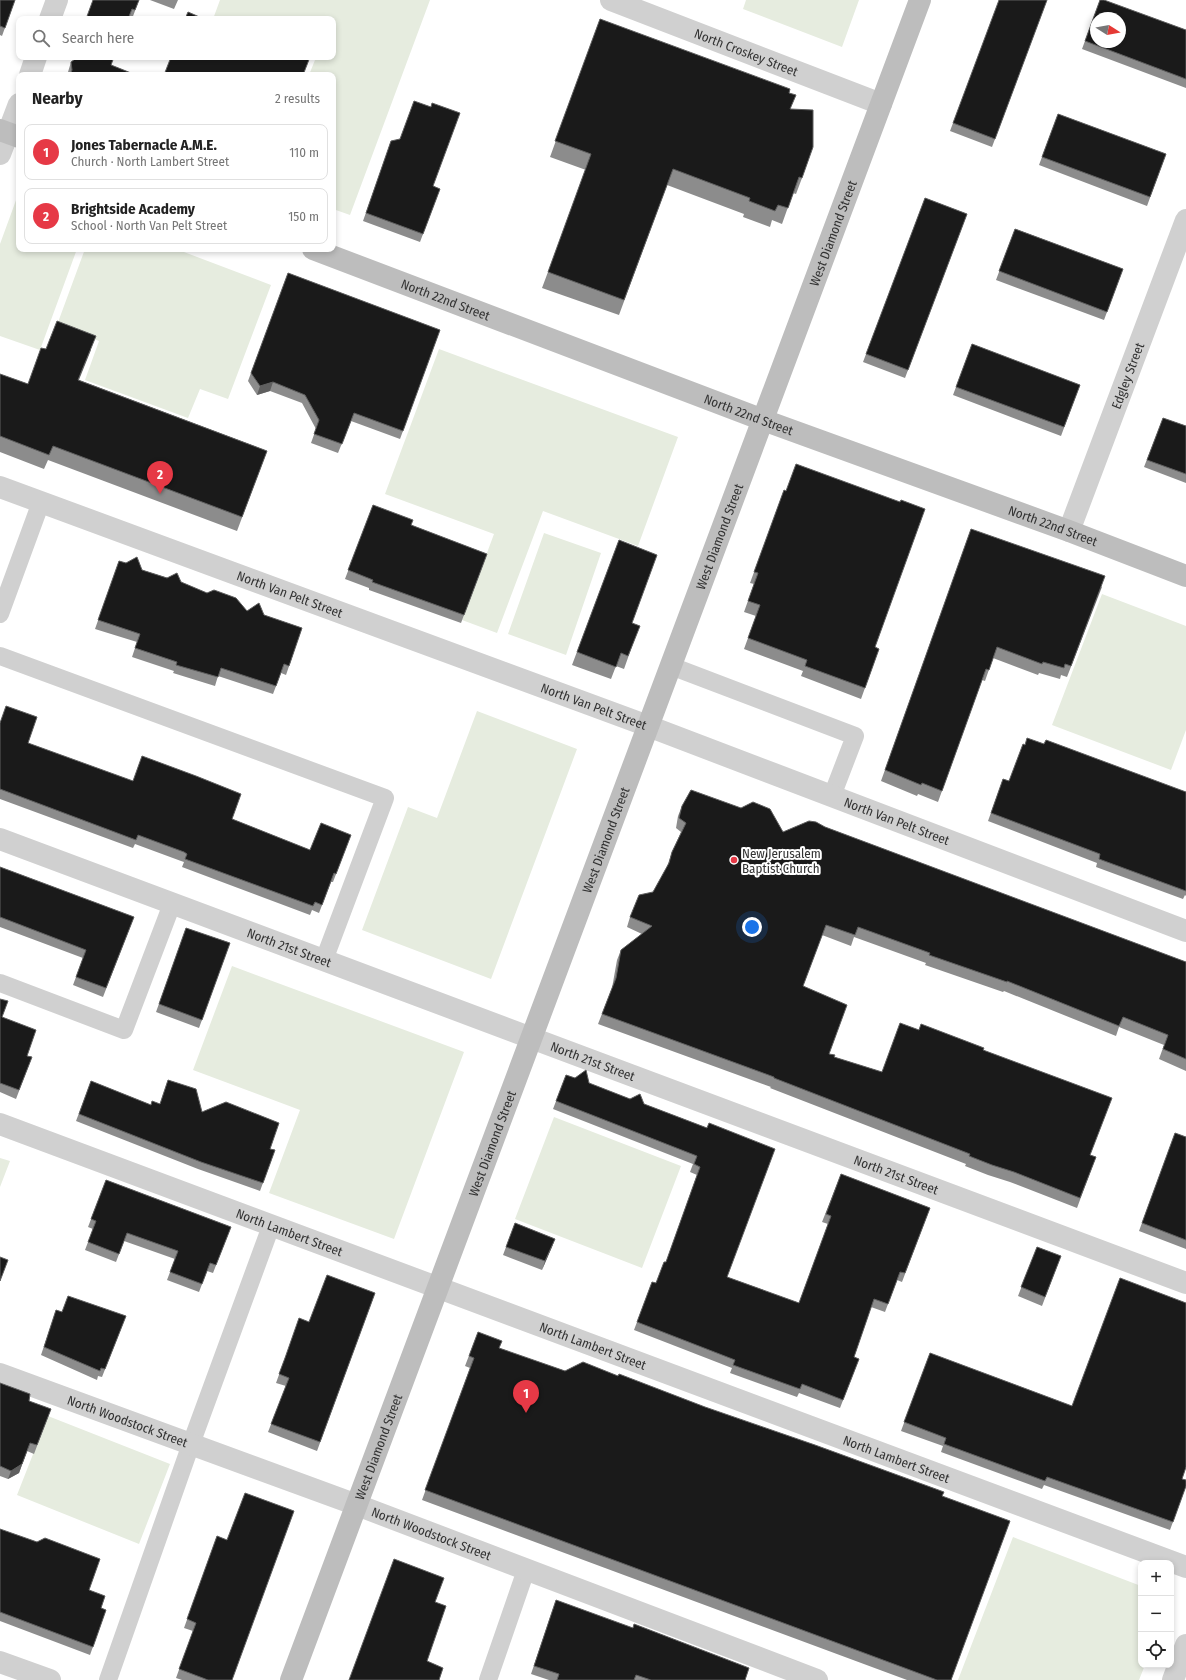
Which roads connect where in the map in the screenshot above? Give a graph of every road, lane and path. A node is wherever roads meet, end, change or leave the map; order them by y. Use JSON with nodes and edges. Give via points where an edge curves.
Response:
{"nodes":[{"id":1,"x":57,"y":0,"type":"edge"},
{"id":2,"x":611,"y":0,"type":"edge"},
{"id":3,"x":920,"y":0,"type":"edge"},
{"id":4,"x":51,"y":16,"type":"edge"},
{"id":5,"x":35,"y":60,"type":"edge"},
{"id":6,"x":31,"y":72,"type":"edge"},
{"id":7,"x":882,"y":104,"type":"junction"},
{"id":8,"x":16,"y":113,"type":"edge"},
{"id":9,"x":9,"y":134,"type":"edge"},
{"id":10,"x":0,"y":154,"type":"edge"},
{"id":11,"x":1186,"y":220,"type":"edge"},
{"id":12,"x":321,"y":252,"type":"edge"},
{"id":13,"x":763,"y":420,"type":"junction"},
{"id":14,"x":0,"y":487,"type":"edge"},
{"id":15,"x":41,"y":502,"type":"junction"},
{"id":16,"x":1068,"y":531,"type":"junction"},
{"id":17,"x":1186,"y":576,"type":"edge"},
{"id":18,"x":0,"y":614,"type":"edge"},
{"id":19,"x":0,"y":656,"type":"edge"},
{"id":20,"x":671,"y":666,"type":"junction"},
{"id":21,"x":648,"y":726,"type":"junction"},
{"id":22,"x":832,"y":796,"type":"junction"},
{"id":23,"x":0,"y":839,"type":"edge"},
{"id":24,"x":172,"y":904,"type":"junction"},
{"id":25,"x":1186,"y":931,"type":"edge"},
{"id":26,"x":324,"y":960,"type":"junction"},
{"id":27,"x":0,"y":983,"type":"edge"},
{"id":28,"x":531,"y":1038,"type":"junction"},
{"id":29,"x":0,"y":1124,"type":"edge"},
{"id":30,"x":271,"y":1226,"type":"junction"},
{"id":31,"x":1186,"y":1283,"type":"edge"},
{"id":32,"x":438,"y":1288,"type":"junction"},
{"id":33,"x":0,"y":1374,"type":"edge"},
{"id":34,"x":191,"y":1444,"type":"junction"},
{"id":35,"x":357,"y":1505,"type":"junction"},
{"id":36,"x":1186,"y":1567,"type":"edge"},
{"id":37,"x":526,"y":1570,"type":"junction"},
{"id":38,"x":1186,"y":1645,"type":"edge"},
{"id":39,"x":0,"y":1662,"type":"edge"},
{"id":40,"x":50,"y":1680,"type":"edge"},
{"id":41,"x":108,"y":1680,"type":"edge"},
{"id":42,"x":291,"y":1680,"type":"edge"},
{"id":43,"x":488,"y":1680,"type":"edge"},
{"id":44,"x":818,"y":1680,"type":"edge"},
{"id":45,"x":1174,"y":1680,"type":"edge"}],
"edges":[{"from":1,"to":4,"type":"street"},
{"from":2,"to":7,"type":"street","name":"North Croskey Street"},
{"from":3,"to":7,"type":"main road","name":"West Diamond Street"},
{"from":5,"to":6,"type":"street"},
{"from":7,"to":13,"type":"main road","name":"West Diamond Street"},
{"from":8,"to":9,"type":"street"},
{"from":9,"to":10,"type":"street"},
{"from":11,"to":16,"type":"street","name":"Edgley Street"},
{"from":12,"to":13,"type":"main road","name":"North 22nd Street"},
{"from":13,"to":16,"type":"main road","name":"North 22nd Street"},
{"from":13,"to":20,"type":"main road","name":"West Diamond Street"},
{"from":14,"to":15,"type":"street","name":"North Van Pelt Street"},
{"from":15,"to":18,"type":"lane"},
{"from":15,"to":21,"type":"street","name":"North Van Pelt Street"},
{"from":16,"to":17,"type":"main road","name":"North 22nd Street"},
{"from":19,"to":26,"type":"lane","via":[[385,798]]},
{"from":20,"to":21,"type":"main road","name":"West Diamond Street"},
{"from":20,"to":22,"type":"lane","via":[[855,736]]},
{"from":21,"to":22,"type":"street","name":"North Van Pelt Street"},
{"from":21,"to":28,"type":"main road","name":"West Diamond Street"},
{"from":22,"to":25,"type":"street","name":"North Van Pelt Street"},
{"from":23,"to":24,"type":"street","name":"North 21st Street"},
{"from":24,"to":26,"type":"street","name":"North 21st Street"},
{"from":24,"to":27,"type":"lane","via":[[124,1030]]},
{"from":26,"to":28,"type":"street","name":"North 21st Street"},
{"from":28,"to":31,"type":"street","name":"North 21st Street"},
{"from":28,"to":32,"type":"main road","name":"West Diamond Street"},
{"from":29,"to":30,"type":"street","name":"North Lambert Street"},
{"from":30,"to":32,"type":"street","name":"North Lambert Street"},
{"from":30,"to":34,"type":"lane"},
{"from":32,"to":35,"type":"main road","name":"West Diamond Street"},
{"from":32,"to":36,"type":"street","name":"North Lambert Street"},
{"from":33,"to":34,"type":"street","name":"North Woodstock Street"},
{"from":34,"to":35,"type":"street","name":"North Woodstock Street"},
{"from":34,"to":41,"type":"lane"},
{"from":35,"to":37,"type":"street","name":"North Woodstock Street"},
{"from":35,"to":42,"type":"main road","name":"West Diamond Street"},
{"from":37,"to":43,"type":"lane"},
{"from":37,"to":44,"type":"street","name":"North Woodstock Street"},
{"from":38,"to":45,"type":"street"},
{"from":39,"to":40,"type":"street"}]}
